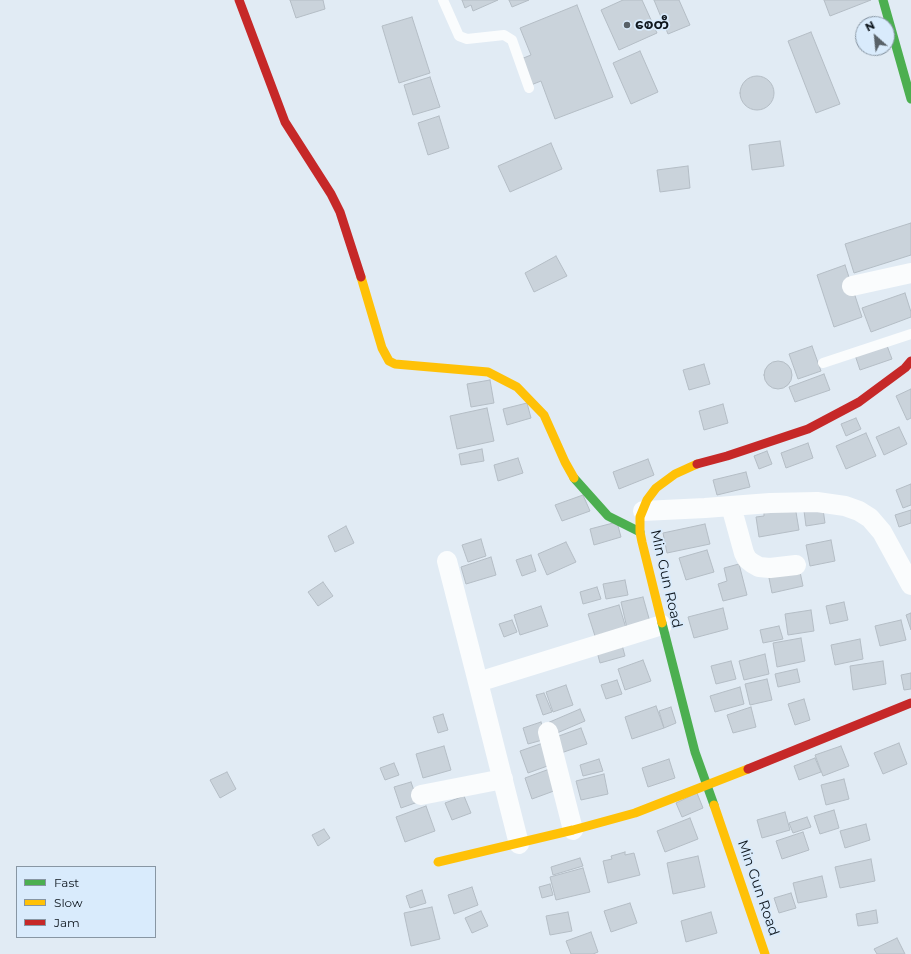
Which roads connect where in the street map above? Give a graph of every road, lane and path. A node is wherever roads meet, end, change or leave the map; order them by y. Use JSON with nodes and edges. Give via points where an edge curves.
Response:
{"nodes":[{"id":1,"x":239,"y":0,"type":"edge"},
{"id":2,"x":443,"y":0,"type":"edge"},
{"id":3,"x":883,"y":0,"type":"edge"},
{"id":4,"x":529,"y":88,"type":"dead end"},
{"id":5,"x":911,"y":99,"type":"edge"},
{"id":6,"x":911,"y":273,"type":"edge"},
{"id":7,"x":852,"y":286,"type":"dead end"},
{"id":8,"x":911,"y":334,"type":"edge"},
{"id":9,"x":911,"y":361,"type":"edge"},
{"id":10,"x":822,"y":363,"type":"dead end"},
{"id":11,"x":731,"y":506,"type":"junction"},
{"id":12,"x":642,"y":511,"type":"junction"},
{"id":13,"x":640,"y":532,"type":"junction"},
{"id":14,"x":447,"y":561,"type":"dead end"},
{"id":15,"x":796,"y":564,"type":"dead end"},
{"id":16,"x":911,"y":585,"type":"edge"},
{"id":17,"x":662,"y":625,"type":"junction"},
{"id":18,"x":478,"y":682,"type":"junction"},
{"id":19,"x":911,"y":703,"type":"edge"},
{"id":20,"x":548,"y":732,"type":"dead end"},
{"id":21,"x":503,"y":779,"type":"junction"},
{"id":22,"x":707,"y":786,"type":"junction"},
{"id":23,"x":422,"y":795,"type":"dead end"},
{"id":24,"x":573,"y":830,"type":"junction"},
{"id":25,"x":519,"y":844,"type":"junction"},
{"id":26,"x":438,"y":862,"type":"dead end"},
{"id":27,"x":765,"y":954,"type":"edge"}],
"edges":[{"from":1,"to":13,"type":"street","via":[[285,122],[332,194],[340,212],[382,348],[389,361],[395,364],[488,372],[517,386],[544,415],[576,482],[608,516]]},
{"from":2,"to":4,"type":"lane","via":[[459,36],[467,39],[504,35],[512,40]]},
{"from":3,"to":5,"type":"street"},
{"from":6,"to":7,"type":"street"},
{"from":8,"to":10,"type":"lane"},
{"from":9,"to":12,"type":"street","name":"Min Gun Road","via":[[859,402],[808,429],[699,463],[675,474],[656,488]]},
{"from":11,"to":12,"type":"street"},
{"from":11,"to":15,"type":"street","via":[[744,554],[752,564],[770,568]]},
{"from":11,"to":16,"type":"street","via":[[817,502],[859,511],[870,518],[882,532]]},
{"from":12,"to":13,"type":"street","name":"Min Gun Road"},
{"from":13,"to":17,"type":"street","name":"Min Gun Road"},
{"from":14,"to":18,"type":"street"},
{"from":17,"to":18,"type":"street"},
{"from":17,"to":22,"type":"street","name":"Min Gun Road","via":[[695,752]]},
{"from":18,"to":21,"type":"street"},
{"from":19,"to":22,"type":"street"},
{"from":20,"to":24,"type":"street"},
{"from":21,"to":23,"type":"street"},
{"from":21,"to":25,"type":"street"},
{"from":22,"to":24,"type":"street","via":[[636,812]]},
{"from":22,"to":27,"type":"street","name":"Min Gun Road"},
{"from":24,"to":25,"type":"street"},
{"from":25,"to":26,"type":"street"}]}
